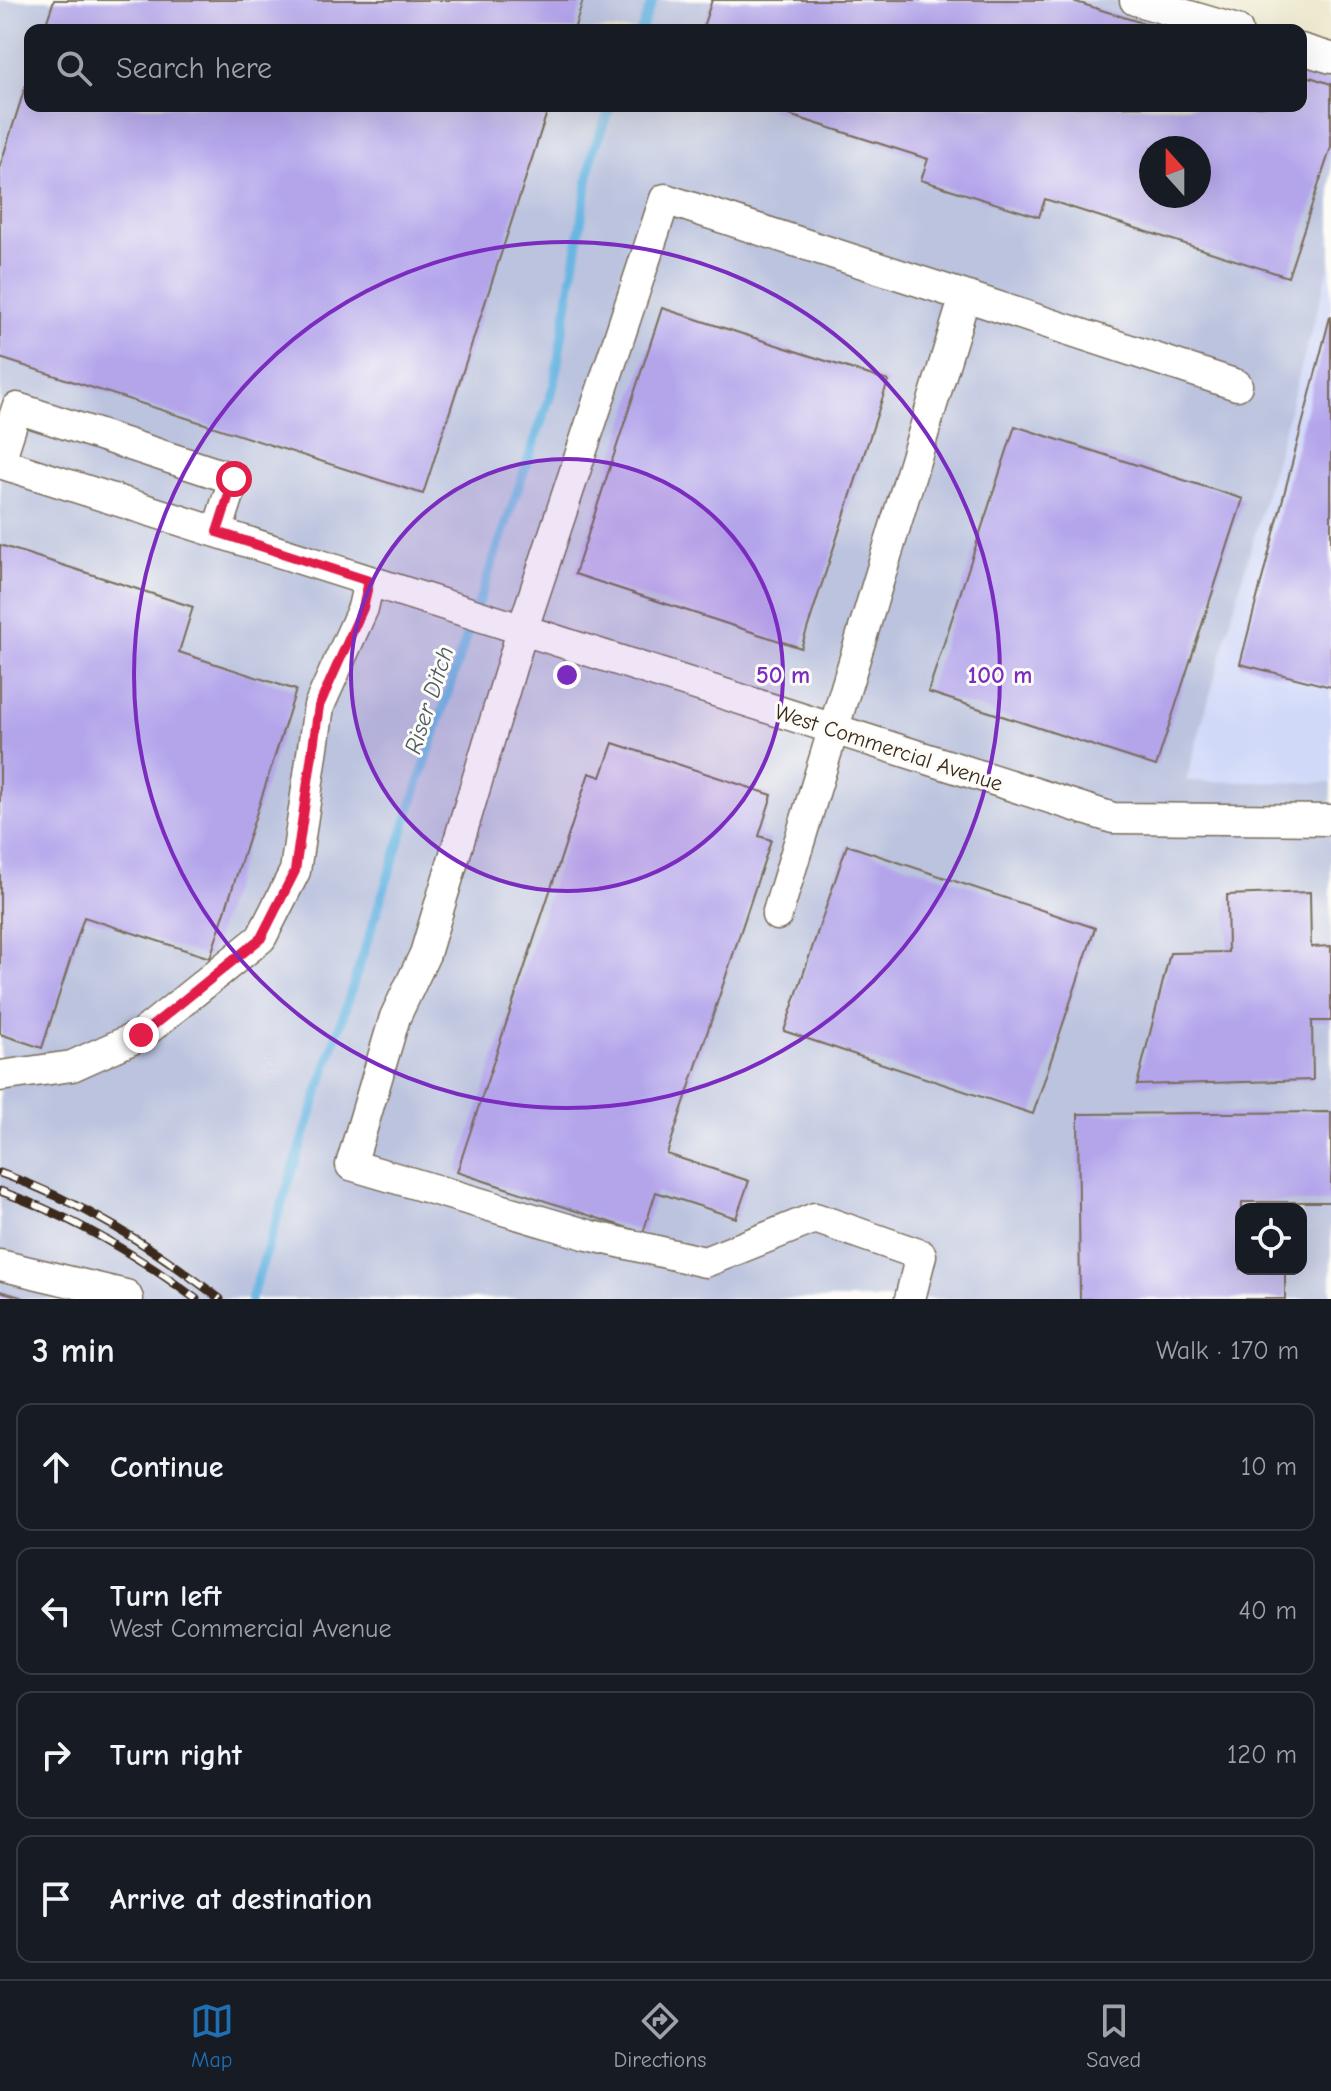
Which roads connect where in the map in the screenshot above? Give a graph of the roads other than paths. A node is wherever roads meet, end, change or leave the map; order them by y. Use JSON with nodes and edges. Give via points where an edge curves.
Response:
{"nodes":[{"id":1,"x":1135,"y":0,"type":"edge"},
{"id":2,"x":1217,"y":24,"type":"edge"},
{"id":3,"x":1307,"y":51,"type":"edge"},
{"id":4,"x":1331,"y":58,"type":"edge"},
{"id":5,"x":965,"y":296,"type":"junction"},
{"id":6,"x":1237,"y":385,"type":"dead end"},
{"id":7,"x":0,"y":462,"type":"edge"},
{"id":8,"x":217,"y":532,"type":"junction"},
{"id":9,"x":369,"y":581,"type":"junction"},
{"id":10,"x":522,"y":631,"type":"junction"},
{"id":11,"x":834,"y":730,"type":"junction"},
{"id":12,"x":1331,"y":820,"type":"edge"},
{"id":13,"x":777,"y":915,"type":"dead end"},
{"id":14,"x":0,"y":1076,"type":"edge"},
{"id":15,"x":0,"y":1265,"type":"edge"},
{"id":16,"x":128,"y":1299,"type":"edge"},
{"id":17,"x":910,"y":1299,"type":"edge"}],
"edges":[{"from":1,"to":2,"type":"street"},
{"from":3,"to":4,"type":"street"},
{"from":5,"to":6,"type":"street"},
{"from":5,"to":10,"type":"street","via":[[665,199]]},
{"from":5,"to":11,"type":"street"},
{"from":7,"to":8,"type":"street","name":"West Commercial Avenue"},
{"from":7,"to":8,"type":"street","via":[[17,408],[234,479]]},
{"from":8,"to":9,"type":"street","name":"West Commercial Avenue"},
{"from":9,"to":10,"type":"street","name":"West Commercial Avenue"},
{"from":9,"to":14,"type":"street","via":[[363,608],[319,706],[295,871],[261,938],[141,1035],[72,1066]]},
{"from":10,"to":11,"type":"street","name":"West Commercial Avenue"},
{"from":10,"to":17,"type":"street","via":[[425,954],[395,1017],[351,1165],[588,1235],[705,1262],[815,1218],[921,1255]]},
{"from":11,"to":12,"type":"street","name":"West Commercial Avenue","via":[[1113,818]]},
{"from":11,"to":13,"type":"street"},
{"from":15,"to":16,"type":"street"}]}
